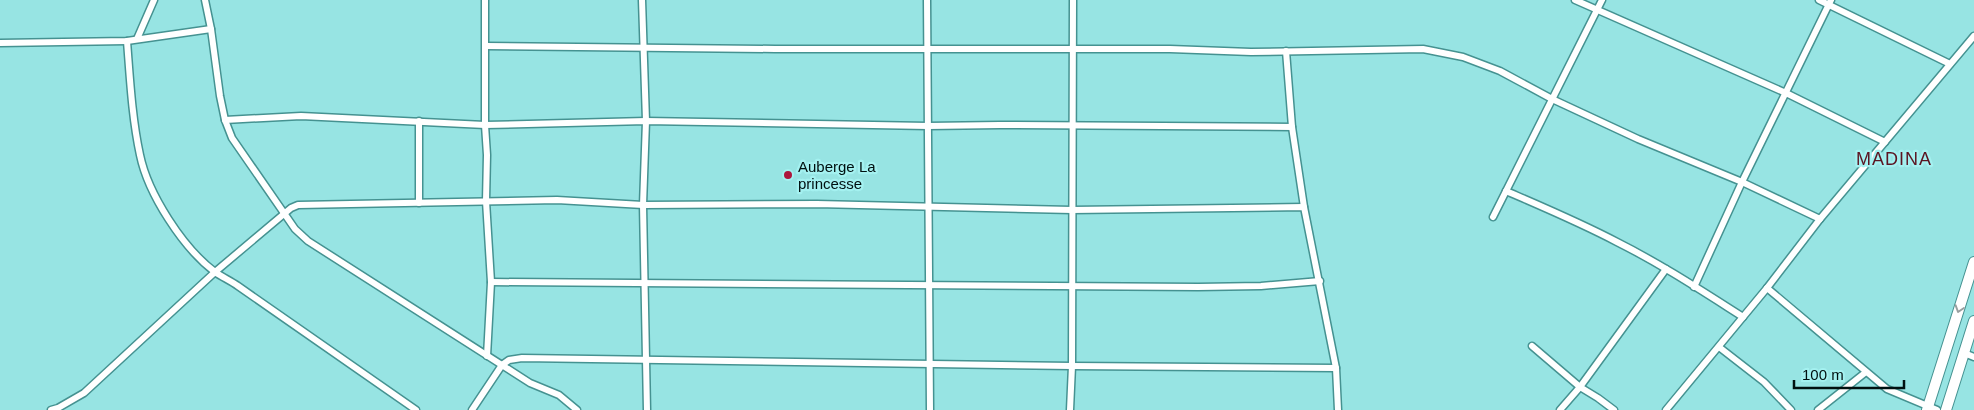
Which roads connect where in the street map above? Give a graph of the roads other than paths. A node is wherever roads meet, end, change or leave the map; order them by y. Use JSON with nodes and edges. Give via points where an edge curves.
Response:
{"nodes":[{"id":1,"x":154,"y":0,"type":"edge"},
{"id":2,"x":205,"y":0,"type":"edge"},
{"id":3,"x":485,"y":0,"type":"edge"},
{"id":4,"x":642,"y":0,"type":"edge"},
{"id":5,"x":927,"y":0,"type":"edge"},
{"id":6,"x":1073,"y":0,"type":"edge"},
{"id":7,"x":1575,"y":0,"type":"edge"},
{"id":8,"x":1602,"y":0,"type":"edge"},
{"id":9,"x":1819,"y":0,"type":"edge"},
{"id":10,"x":1830,"y":3,"type":"edge"},
{"id":11,"x":1597,"y":10,"type":"junction"},
{"id":12,"x":211,"y":29,"type":"junction"},
{"id":13,"x":1974,"y":36,"type":"edge"},
{"id":14,"x":136,"y":40,"type":"junction"},
{"id":15,"x":127,"y":41,"type":"junction"},
{"id":16,"x":0,"y":43,"type":"edge"},
{"id":17,"x":486,"y":46,"type":"junction"},
{"id":18,"x":643,"y":48,"type":"junction"},
{"id":19,"x":926,"y":49,"type":"junction"},
{"id":20,"x":1072,"y":50,"type":"junction"},
{"id":21,"x":1286,"y":51,"type":"junction"},
{"id":22,"x":1950,"y":64,"type":"junction"},
{"id":23,"x":1786,"y":93,"type":"junction"},
{"id":24,"x":1552,"y":99,"type":"junction"},
{"id":25,"x":225,"y":120,"type":"junction"},
{"id":26,"x":419,"y":121,"type":"junction"},
{"id":27,"x":646,"y":121,"type":"junction"},
{"id":28,"x":485,"y":125,"type":"junction"},
{"id":29,"x":928,"y":126,"type":"junction"},
{"id":30,"x":1072,"y":127,"type":"junction"},
{"id":31,"x":1292,"y":127,"type":"junction"},
{"id":32,"x":1885,"y":142,"type":"junction"},
{"id":33,"x":1742,"y":182,"type":"junction"},
{"id":34,"x":1506,"y":191,"type":"junction"},
{"id":35,"x":486,"y":201,"type":"junction"},
{"id":36,"x":419,"y":203,"type":"junction"},
{"id":37,"x":643,"y":205,"type":"junction"},
{"id":38,"x":928,"y":206,"type":"junction"},
{"id":39,"x":1304,"y":207,"type":"junction"},
{"id":40,"x":1072,"y":210,"type":"junction"},
{"id":41,"x":284,"y":212,"type":"junction"},
{"id":42,"x":1493,"y":218,"type":"dead end"},
{"id":43,"x":1820,"y":219,"type":"junction"},
{"id":44,"x":1974,"y":262,"type":"edge"},
{"id":45,"x":1666,"y":269,"type":"junction"},
{"id":46,"x":215,"y":272,"type":"junction"},
{"id":47,"x":1320,"y":281,"type":"junction"},
{"id":48,"x":491,"y":282,"type":"junction"},
{"id":49,"x":646,"y":282,"type":"junction"},
{"id":50,"x":930,"y":286,"type":"junction"},
{"id":51,"x":1694,"y":286,"type":"junction"},
{"id":52,"x":1072,"y":287,"type":"junction"},
{"id":53,"x":1767,"y":288,"type":"junction"},
{"id":54,"x":1743,"y":317,"type":"junction"},
{"id":55,"x":1974,"y":321,"type":"edge"},
{"id":56,"x":1532,"y":346,"type":"dead end"},
{"id":57,"x":1719,"y":347,"type":"junction"},
{"id":58,"x":1969,"y":355,"type":"edge"},
{"id":59,"x":487,"y":356,"type":"junction"},
{"id":60,"x":647,"y":360,"type":"junction"},
{"id":61,"x":930,"y":364,"type":"junction"},
{"id":62,"x":502,"y":366,"type":"junction"},
{"id":63,"x":1072,"y":366,"type":"junction"},
{"id":64,"x":1336,"y":368,"type":"junction"},
{"id":65,"x":1866,"y":372,"type":"junction"},
{"id":66,"x":1580,"y":387,"type":"junction"},
{"id":67,"x":1930,"y":409,"type":"edge"},
{"id":68,"x":51,"y":410,"type":"edge"},
{"id":69,"x":416,"y":410,"type":"edge"},
{"id":70,"x":472,"y":410,"type":"edge"},
{"id":71,"x":577,"y":410,"type":"edge"},
{"id":72,"x":648,"y":410,"type":"edge"},
{"id":73,"x":930,"y":410,"type":"edge"},
{"id":74,"x":1070,"y":410,"type":"edge"},
{"id":75,"x":1338,"y":410,"type":"edge"},
{"id":76,"x":1560,"y":410,"type":"edge"},
{"id":77,"x":1614,"y":410,"type":"edge"},
{"id":78,"x":1666,"y":410,"type":"edge"},
{"id":79,"x":1791,"y":410,"type":"edge"},
{"id":80,"x":1818,"y":410,"type":"edge"},
{"id":81,"x":1946,"y":410,"type":"edge"}],
"edges":[{"from":1,"to":14,"type":"street"},
{"from":2,"to":12,"type":"street"},
{"from":3,"to":17,"type":"street"},
{"from":4,"to":18,"type":"street"},
{"from":5,"to":19,"type":"street"},
{"from":6,"to":20,"type":"street"},
{"from":7,"to":11,"type":"street"},
{"from":8,"to":11,"type":"street"},
{"from":9,"to":10,"type":"street"},
{"from":10,"to":22,"type":"street"},
{"from":10,"to":23,"type":"street"},
{"from":11,"to":23,"type":"street"},
{"from":11,"to":24,"type":"street"},
{"from":12,"to":14,"type":"street"},
{"from":12,"to":25,"type":"street"},
{"from":13,"to":22,"type":"street"},
{"from":14,"to":15,"type":"street"},
{"from":15,"to":16,"type":"street"},
{"from":15,"to":46,"type":"street","via":[[132,100],[146,174],[169,220]]},
{"from":17,"to":18,"type":"street"},
{"from":17,"to":28,"type":"street"},
{"from":18,"to":19,"type":"street"},
{"from":18,"to":27,"type":"street"},
{"from":19,"to":20,"type":"street"},
{"from":19,"to":29,"type":"street"},
{"from":20,"to":21,"type":"street"},
{"from":20,"to":30,"type":"street"},
{"from":21,"to":24,"type":"street","via":[[1423,50],[1455,55],[1500,71]]},
{"from":21,"to":31,"type":"street"},
{"from":22,"to":32,"type":"street"},
{"from":23,"to":32,"type":"street"},
{"from":23,"to":33,"type":"street"},
{"from":24,"to":33,"type":"street"},
{"from":24,"to":34,"type":"street"},
{"from":25,"to":26,"type":"street","via":[[301,116]]},
{"from":25,"to":41,"type":"street","via":[[247,162]]},
{"from":26,"to":28,"type":"street"},
{"from":26,"to":36,"type":"street"},
{"from":27,"to":28,"type":"street"},
{"from":27,"to":29,"type":"street"},
{"from":27,"to":37,"type":"street"},
{"from":28,"to":35,"type":"street"},
{"from":29,"to":30,"type":"street"},
{"from":29,"to":38,"type":"street"},
{"from":30,"to":31,"type":"street"},
{"from":30,"to":40,"type":"street"},
{"from":31,"to":39,"type":"street"},
{"from":32,"to":43,"type":"street"},
{"from":33,"to":43,"type":"street"},
{"from":33,"to":51,"type":"street"},
{"from":34,"to":42,"type":"street"},
{"from":34,"to":45,"type":"street","via":[[1600,234]]},
{"from":35,"to":36,"type":"street"},
{"from":35,"to":37,"type":"street","via":[[557,200]]},
{"from":35,"to":48,"type":"street"},
{"from":36,"to":41,"type":"street","via":[[298,205]]},
{"from":37,"to":38,"type":"street"},
{"from":37,"to":49,"type":"street"},
{"from":38,"to":40,"type":"street"},
{"from":38,"to":50,"type":"street"},
{"from":39,"to":40,"type":"street"},
{"from":39,"to":47,"type":"street"},
{"from":40,"to":52,"type":"street"},
{"from":41,"to":46,"type":"street"},
{"from":41,"to":59,"type":"street","via":[[308,241]]},
{"from":43,"to":53,"type":"street"},
{"from":44,"to":67,"type":"main road","one_way":true},
{"from":45,"to":51,"type":"street"},
{"from":45,"to":66,"type":"street"},
{"from":46,"to":68,"type":"street","via":[[84,393]]},
{"from":46,"to":69,"type":"street"},
{"from":47,"to":52,"type":"street","via":[[1261,286]]},
{"from":47,"to":64,"type":"street"},
{"from":48,"to":49,"type":"street"},
{"from":48,"to":59,"type":"street"},
{"from":49,"to":50,"type":"street"},
{"from":49,"to":60,"type":"street"},
{"from":50,"to":52,"type":"street"},
{"from":50,"to":61,"type":"street"},
{"from":51,"to":54,"type":"street"},
{"from":52,"to":63,"type":"street"},
{"from":53,"to":54,"type":"street"},
{"from":53,"to":65,"type":"street"},
{"from":54,"to":57,"type":"street"},
{"from":55,"to":58,"type":"main road"},
{"from":56,"to":66,"type":"street"},
{"from":57,"to":78,"type":"street"},
{"from":57,"to":79,"type":"street","via":[[1764,382]]},
{"from":58,"to":81,"type":"main road"},
{"from":59,"to":62,"type":"street"},
{"from":60,"to":61,"type":"street"},
{"from":60,"to":62,"type":"street","via":[[522,358],[509,360]]},
{"from":60,"to":72,"type":"street"},
{"from":61,"to":63,"type":"street"},
{"from":61,"to":73,"type":"street"},
{"from":62,"to":70,"type":"street"},
{"from":62,"to":71,"type":"street","via":[[559,395]]},
{"from":63,"to":64,"type":"street"},
{"from":63,"to":74,"type":"street"},
{"from":64,"to":75,"type":"street"},
{"from":65,"to":67,"type":"street","via":[[1887,389]]},
{"from":65,"to":80,"type":"street"},
{"from":66,"to":76,"type":"street"},
{"from":66,"to":77,"type":"street"}]}
